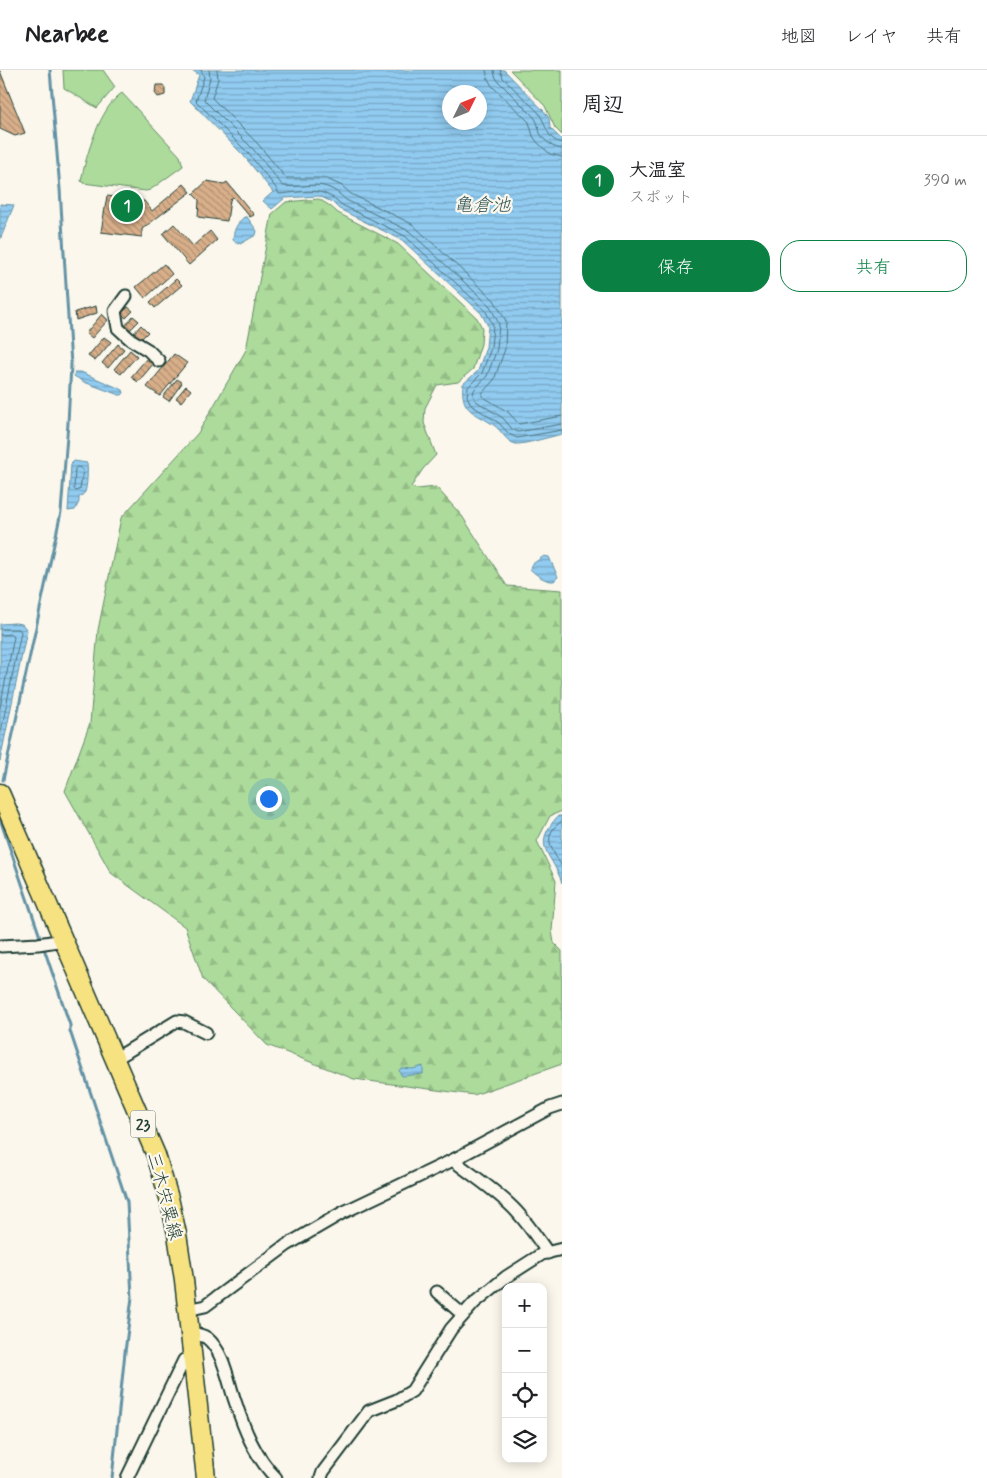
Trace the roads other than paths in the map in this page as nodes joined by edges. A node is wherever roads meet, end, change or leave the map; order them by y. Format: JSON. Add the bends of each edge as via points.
{"nodes":[{"id":1,"x":126,"y":296,"type":"dead end"},
{"id":2,"x":159,"y":361,"type":"dead end"},
{"id":3,"x":0,"y":793,"type":"edge"},
{"id":4,"x":64,"y":940,"type":"junction"},
{"id":5,"x":1,"y":946,"type":"edge"},
{"id":6,"x":206,"y":1033,"type":"dead end"},
{"id":7,"x":115,"y":1059,"type":"junction"},
{"id":8,"x":559,"y":1109,"type":"edge"},
{"id":9,"x":453,"y":1160,"type":"junction"},
{"id":10,"x":562,"y":1249,"type":"edge"},
{"id":11,"x":548,"y":1253,"type":"junction"},
{"id":12,"x":437,"y":1292,"type":"dead end"},
{"id":13,"x":187,"y":1310,"type":"junction"},
{"id":14,"x":463,"y":1315,"type":"junction"},
{"id":15,"x":189,"y":1334,"type":"junction"},
{"id":16,"x":192,"y":1358,"type":"junction"},
{"id":17,"x":127,"y":1478,"type":"edge"},
{"id":18,"x":206,"y":1478,"type":"edge"},
{"id":19,"x":276,"y":1478,"type":"edge"},
{"id":20,"x":321,"y":1478,"type":"edge"}],
"edges":[{"from":1,"to":2,"type":"street","via":[[115,310],[118,328]]},
{"from":3,"to":4,"type":"main road","name":"三木宍粟線","number":"23"},
{"from":4,"to":5,"type":"street"},
{"from":4,"to":7,"type":"main road","name":"三木宍粟線","number":"23"},
{"from":6,"to":7,"type":"street","via":[[177,1021]]},
{"from":7,"to":13,"type":"main road","name":"三木宍粟線","number":"23","via":[[156,1155],[169,1198]]},
{"from":8,"to":9,"type":"street"},
{"from":9,"to":11,"type":"street","via":[[505,1200]]},
{"from":9,"to":13,"type":"street","via":[[342,1213],[288,1245],[204,1306]]},
{"from":10,"to":11,"type":"street"},
{"from":11,"to":14,"type":"street","via":[[506,1277]]},
{"from":12,"to":14,"type":"street"},
{"from":13,"to":15,"type":"main road","name":"三木宍粟線","number":"23"},
{"from":14,"to":20,"type":"street","via":[[412,1391],[369,1411]]},
{"from":15,"to":16,"type":"main road","name":"三木宍粟線","number":"23"},
{"from":15,"to":19,"type":"street","via":[[201,1335],[215,1348],[256,1454]]},
{"from":16,"to":17,"type":"street","via":[[184,1360]]},
{"from":16,"to":18,"type":"main road","name":"三木宍粟線","number":"23"}]}
